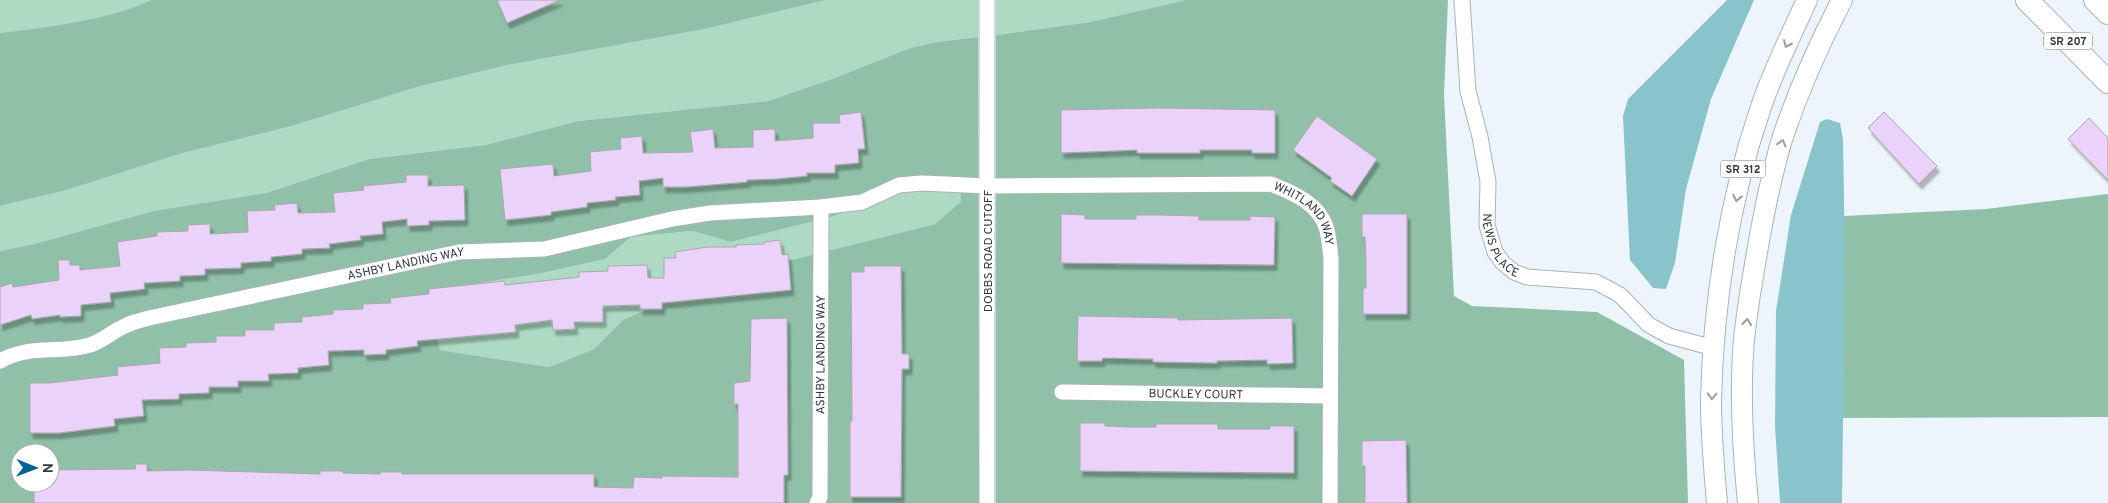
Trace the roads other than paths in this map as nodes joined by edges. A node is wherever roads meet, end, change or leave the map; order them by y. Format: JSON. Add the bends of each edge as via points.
{"nodes":[{"id":1,"x":987,"y":0,"type":"edge"},
{"id":2,"x":1462,"y":0,"type":"edge"},
{"id":3,"x":1807,"y":0,"type":"edge"},
{"id":4,"x":1842,"y":0,"type":"edge"},
{"id":5,"x":2027,"y":0,"type":"edge"},
{"id":6,"x":2095,"y":0,"type":"edge"},
{"id":7,"x":2108,"y":13,"type":"edge"},
{"id":8,"x":2108,"y":82,"type":"edge"},
{"id":9,"x":988,"y":186,"type":"junction"},
{"id":10,"x":821,"y":207,"type":"junction"},
{"id":11,"x":1714,"y":348,"type":"junction"},
{"id":12,"x":0,"y":361,"type":"edge"},
{"id":13,"x":1062,"y":392,"type":"dead end"},
{"id":14,"x":1330,"y":396,"type":"junction"},
{"id":15,"x":1746,"y":480,"type":"junction"},
{"id":16,"x":817,"y":503,"type":"edge"},
{"id":17,"x":987,"y":503,"type":"edge"},
{"id":18,"x":1330,"y":503,"type":"edge"},
{"id":19,"x":1716,"y":503,"type":"edge"},
{"id":20,"x":1748,"y":503,"type":"edge"}],
"edges":[{"from":1,"to":9,"type":"street","name":"DOBBS ROAD CUTOFF"},
{"from":2,"to":11,"type":"street","name":"NEWS PLACE","via":[[1468,91],[1488,182],[1487,225],[1495,252],[1514,272],[1527,277],[1596,282],[1620,295],[1649,325],[1669,336]]},
{"from":3,"to":11,"type":"main road","number":"SR 312","one_way":true,"via":[[1761,107],[1743,168],[1720,285]]},
{"from":15,"to":4,"type":"main road","number":"SR 312","one_way":true,"via":[[1743,351],[1759,243],[1783,137],[1802,84]]},
{"from":5,"to":8,"type":"highway","number":"SR 207"},
{"from":6,"to":7,"type":"highway"},
{"from":9,"to":10,"type":"street","name":"ASHBY LANDING WAY","via":[[899,185],[862,202]]},
{"from":9,"to":14,"type":"street","name":"WHITLAND WAY","via":[[1271,184],[1298,194],[1316,210],[1326,228],[1331,258]]},
{"from":9,"to":17,"type":"street","name":"DOBBS ROAD CUTOFF"},
{"from":10,"to":12,"type":"street","name":"ASHBY LANDING WAY","via":[[672,219],[544,249],[459,252],[149,318],[127,325],[90,345],[34,349],[15,353]]},
{"from":10,"to":16,"type":"street","name":"ASHBY LANDING WAY","via":[[820,497]]},
{"from":11,"to":15,"type":"main road","via":[[1729,359],[1732,368],[1733,469]]},
{"from":11,"to":19,"type":"main road","number":"SR 312","one_way":true,"via":[[1712,402]]},
{"from":13,"to":14,"type":"street","name":"BUCKLEY COURT"},
{"from":14,"to":18,"type":"street","name":"WHITLAND WAY"},
{"from":15,"to":20,"type":"main road","number":"SR 312"}]}
